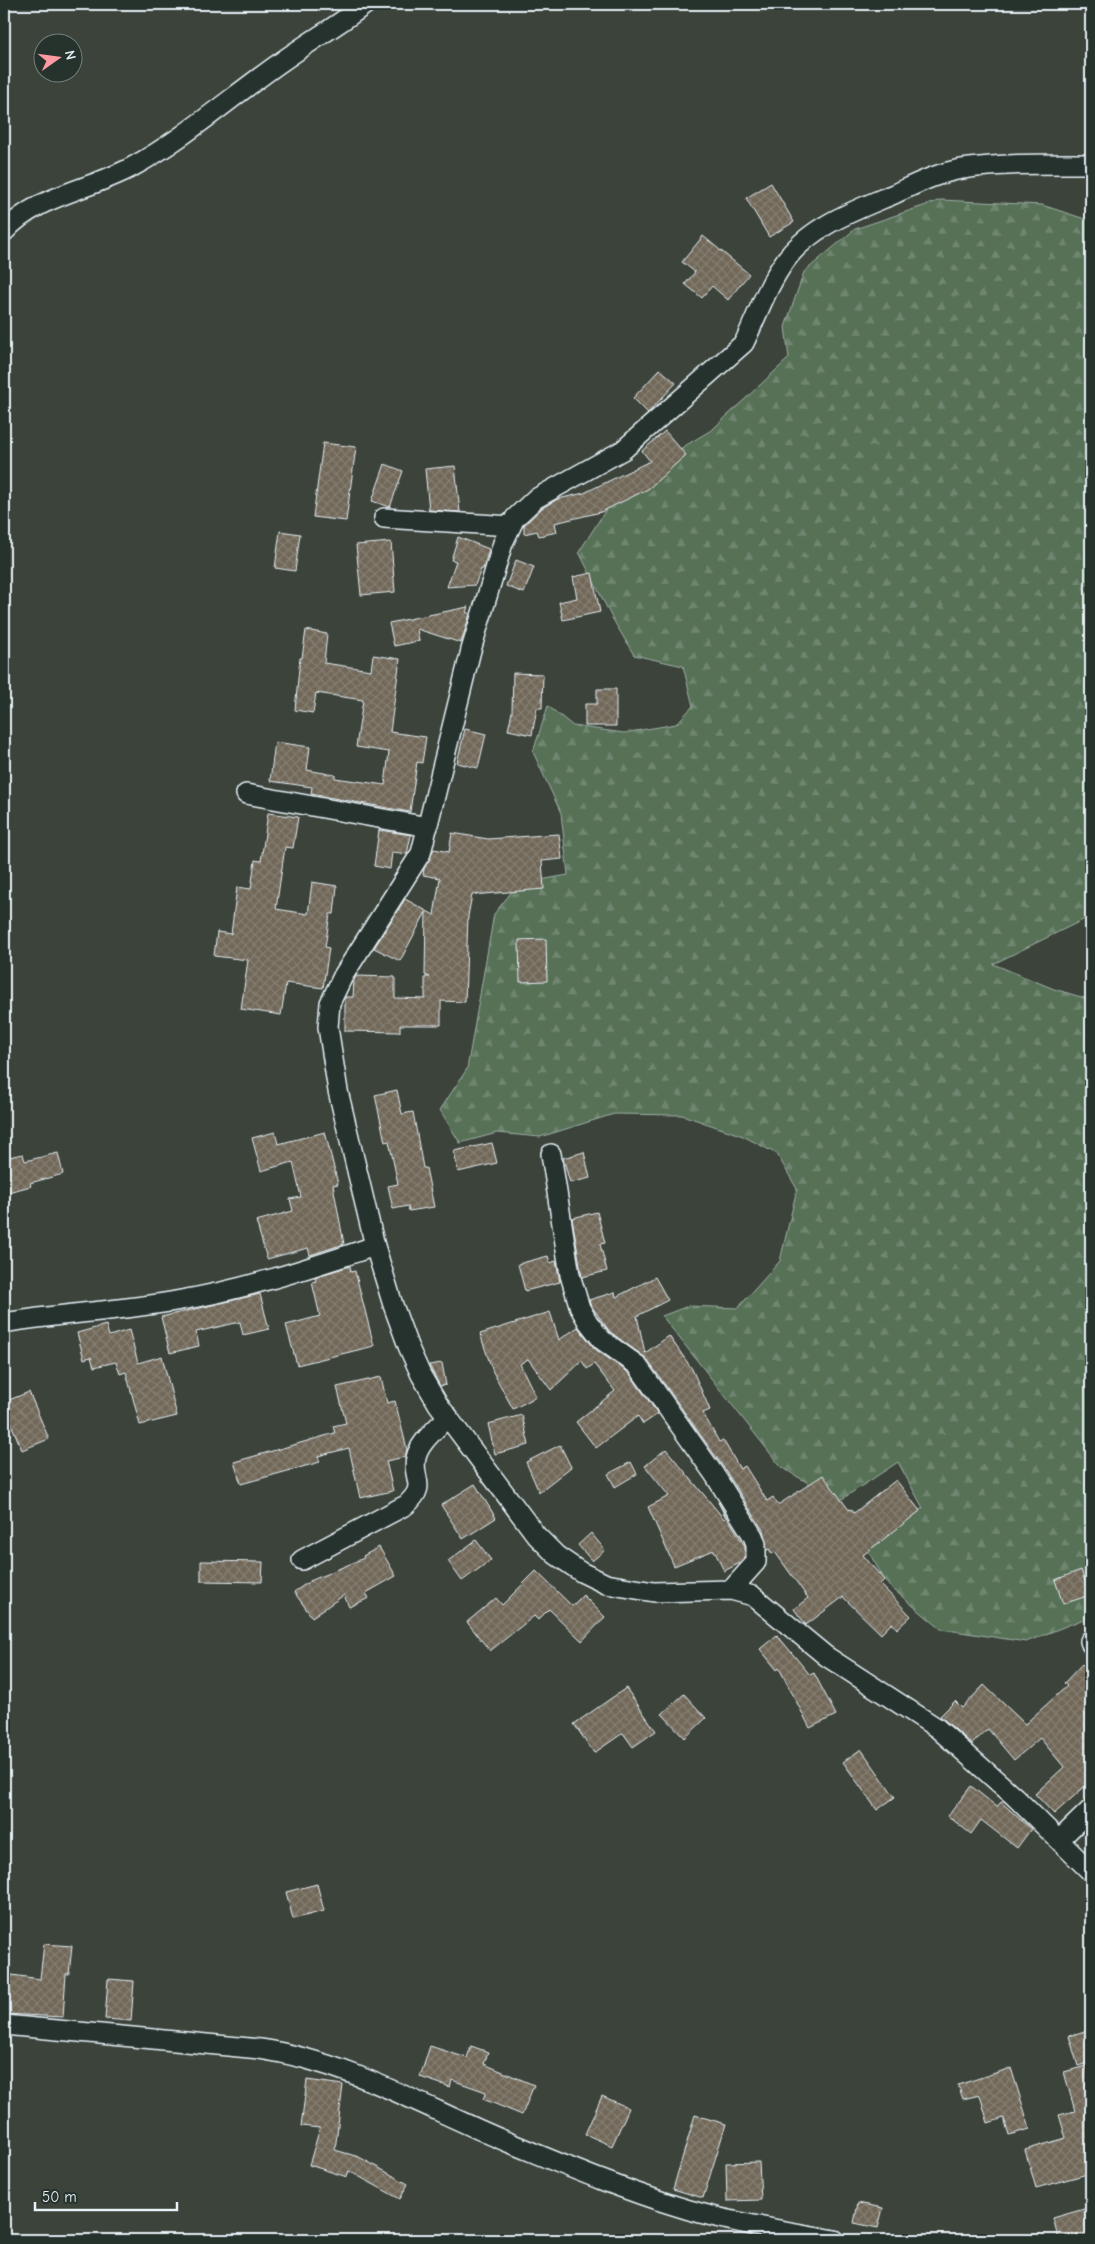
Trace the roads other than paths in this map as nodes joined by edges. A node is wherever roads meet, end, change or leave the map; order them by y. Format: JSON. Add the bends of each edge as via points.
{"nodes":[{"id":1,"x":366,"y":4,"type":"edge"},
{"id":2,"x":1091,"y":164,"type":"edge"},
{"id":3,"x":4,"y":232,"type":"edge"},
{"id":4,"x":384,"y":518,"type":"dead end"},
{"id":5,"x":511,"y":526,"type":"junction"},
{"id":6,"x":246,"y":794,"type":"dead end"},
{"id":7,"x":428,"y":827,"type":"junction"},
{"id":8,"x":551,"y":1154,"type":"dead end"},
{"id":9,"x":375,"y":1246,"type":"junction"},
{"id":10,"x":4,"y":1323,"type":"edge"},
{"id":11,"x":448,"y":1416,"type":"junction"},
{"id":12,"x":302,"y":1560,"type":"dead end"},
{"id":13,"x":731,"y":1590,"type":"junction"},
{"id":14,"x":1091,"y":1809,"type":"edge"},
{"id":15,"x":1059,"y":1840,"type":"junction"},
{"id":16,"x":1091,"y":1872,"type":"edge"},
{"id":17,"x":4,"y":2025,"type":"edge"},
{"id":18,"x":835,"y":2240,"type":"edge"}],
"edges":[{"from":1,"to":3,"type":"street","via":[[165,147],[130,168],[38,206]]},
{"from":2,"to":5,"type":"street","via":[[995,166],[948,172],[855,211],[811,235],[778,272],[739,349],[623,450],[531,502],[519,512]]},
{"from":4,"to":5,"type":"street"},
{"from":5,"to":7,"type":"street","via":[[470,650]]},
{"from":6,"to":7,"type":"street"},
{"from":7,"to":9,"type":"street","via":[[416,862],[343,976],[328,1016],[338,1091]]},
{"from":8,"to":13,"type":"street","via":[[567,1258],[580,1308],[602,1340],[628,1357],[640,1370],[714,1474],[753,1536],[756,1562]]},
{"from":9,"to":10,"type":"street","via":[[250,1286],[112,1311]]},
{"from":9,"to":11,"type":"street","via":[[408,1346],[421,1375]]},
{"from":11,"to":12,"type":"street","via":[[416,1456],[419,1484],[416,1496],[406,1505]]},
{"from":11,"to":13,"type":"street","via":[[536,1535],[556,1556],[581,1572],[606,1584],[628,1589],[654,1592]]},
{"from":13,"to":15,"type":"street","via":[[753,1596],[826,1656],[937,1728],[1015,1796]]},
{"from":14,"to":15,"type":"street"},
{"from":15,"to":16,"type":"street"},
{"from":17,"to":18,"type":"street","via":[[260,2049],[302,2056],[365,2078],[508,2142],[655,2199],[703,2214]]}]}
